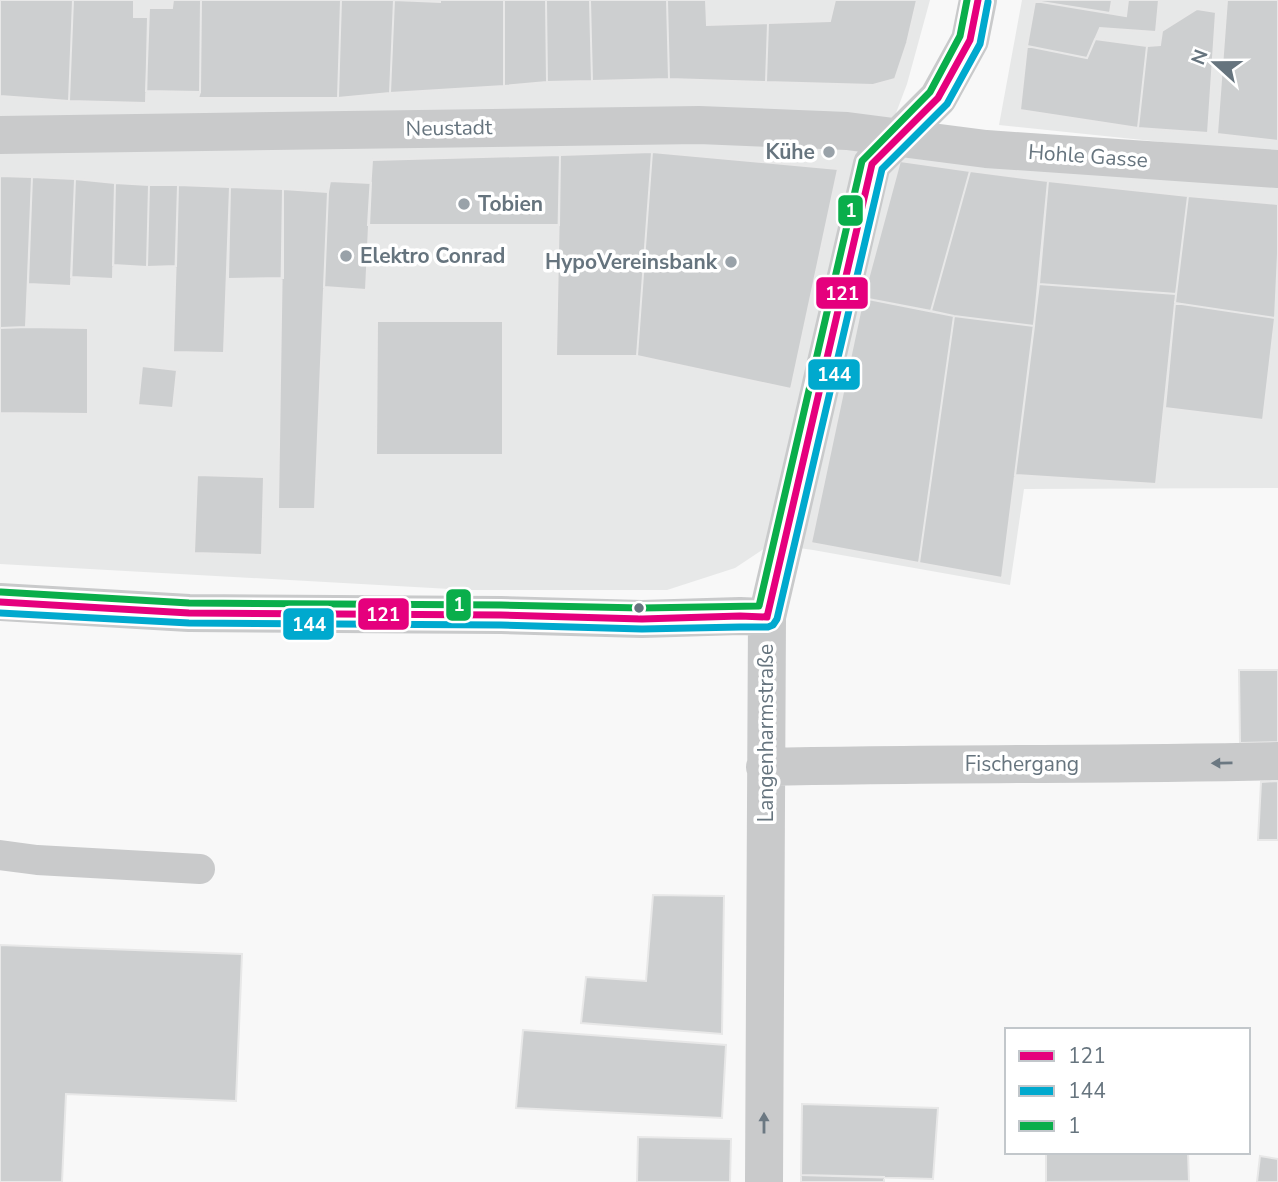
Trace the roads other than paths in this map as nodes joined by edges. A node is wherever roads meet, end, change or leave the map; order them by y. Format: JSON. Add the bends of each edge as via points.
{"nodes":[{"id":1,"x":978,"y":0,"type":"edge"},
{"id":2,"x":0,"y":135,"type":"edge"},
{"id":3,"x":898,"y":138,"type":"junction"},
{"id":4,"x":1278,"y":169,"type":"edge"},
{"id":5,"x":0,"y":602,"type":"edge"},
{"id":6,"x":767,"y":617,"type":"junction"},
{"id":7,"x":1278,"y":761,"type":"edge"},
{"id":8,"x":765,"y":767,"type":"junction"},
{"id":9,"x":0,"y":855,"type":"edge"},
{"id":10,"x":200,"y":869,"type":"dead end"},
{"id":11,"x":764,"y":1182,"type":"edge"}],
"edges":[{"from":1,"to":3,"type":"street","name":"Langenharmstraße","via":[[970,40],[938,98]]},
{"from":2,"to":3,"type":"street","name":"Neustadt","via":[[699,125],[847,131]]},
{"from":3,"to":4,"type":"street","name":"Hohle Gasse","via":[[986,149]]},
{"from":3,"to":6,"type":"street","name":"Langenharmstraße","via":[[872,164]]},
{"from":5,"to":6,"type":"street","via":[[189,613]]},
{"from":6,"to":8,"type":"street","name":"Langenharmstraße"},
{"from":7,"to":8,"type":"street","name":"Fischergang","one_way":true},
{"from":11,"to":8,"type":"street","name":"Langenharmstraße","one_way":true},
{"from":9,"to":10,"type":"lane"}]}
